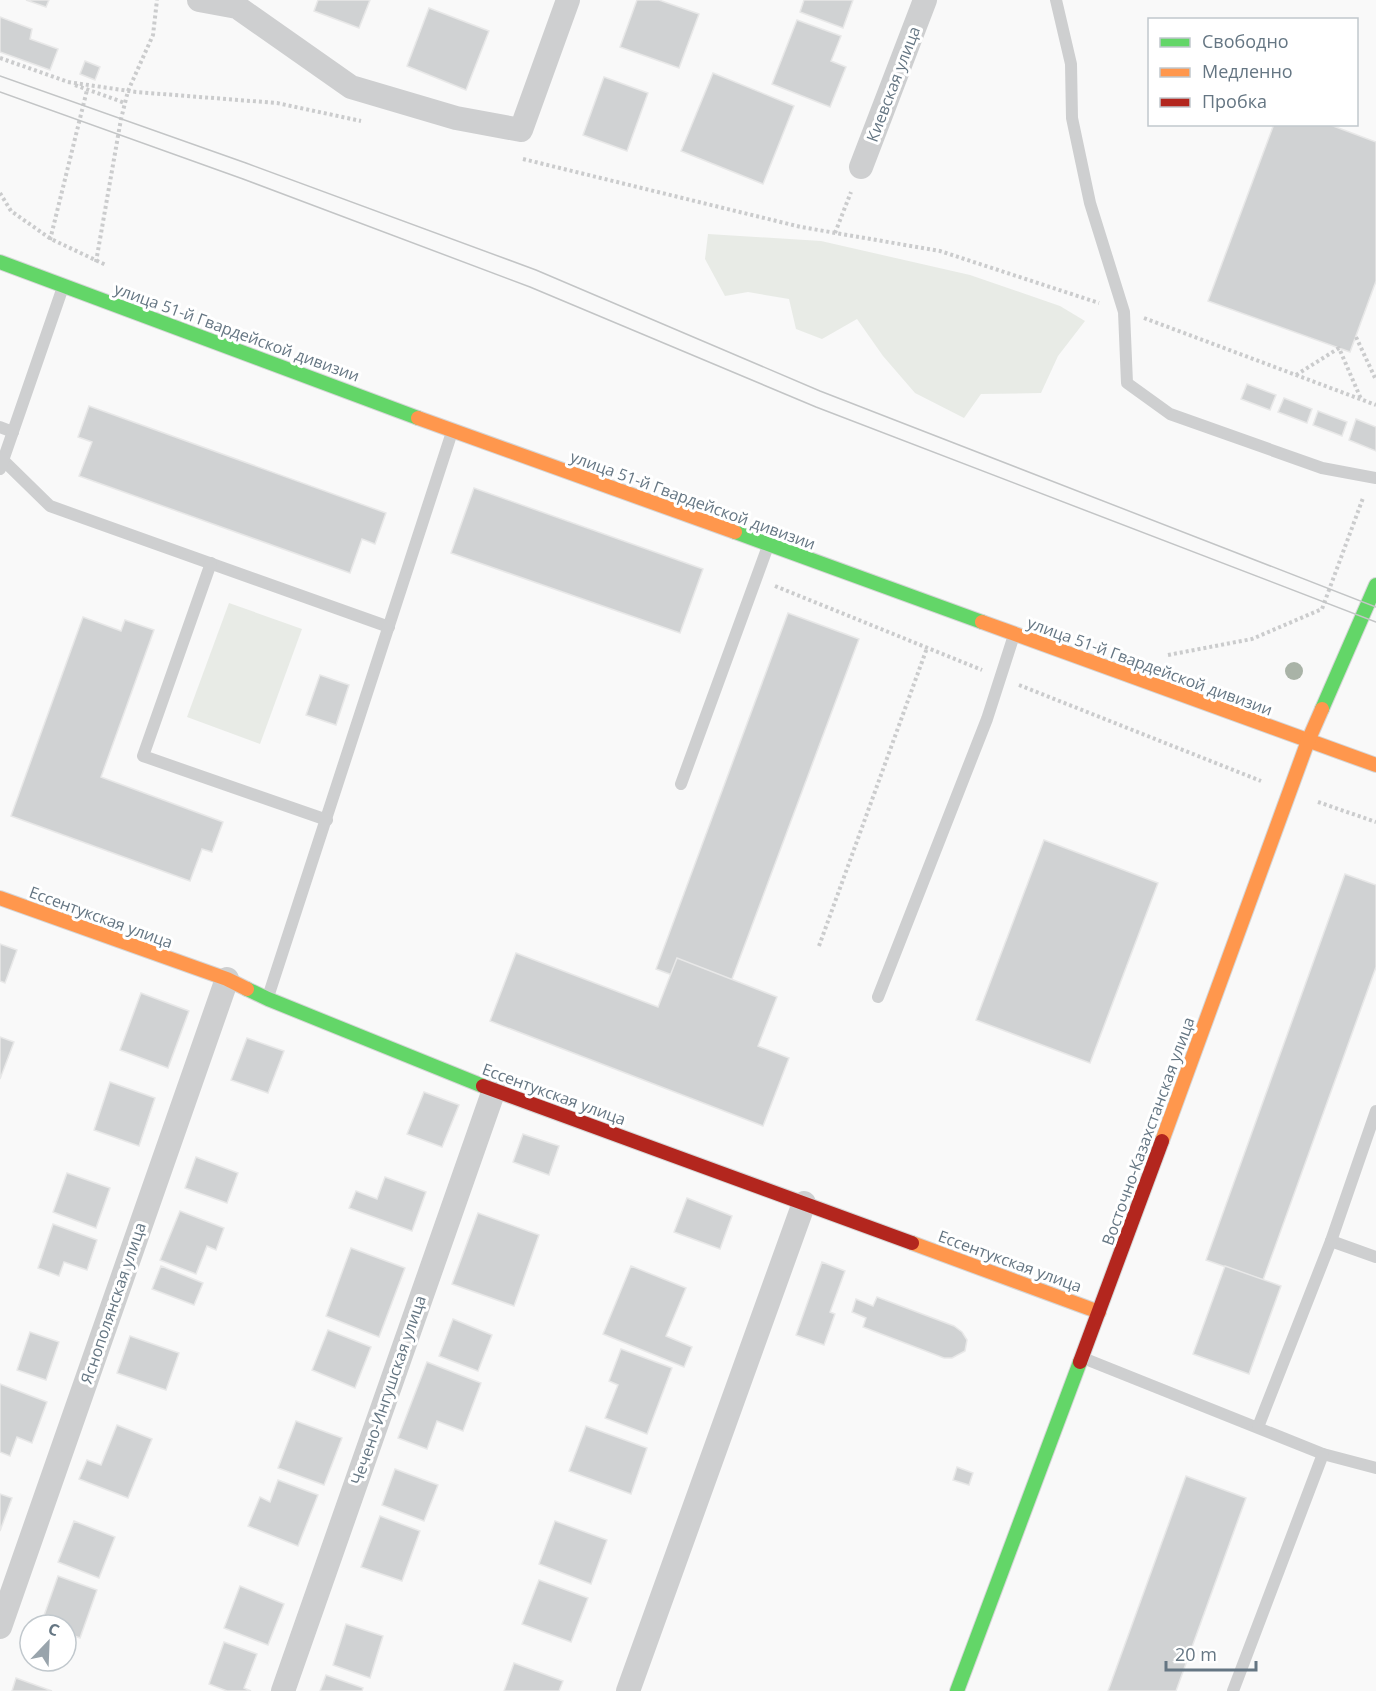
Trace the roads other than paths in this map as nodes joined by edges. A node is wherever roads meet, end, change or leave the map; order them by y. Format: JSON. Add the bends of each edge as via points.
{"nodes":[{"id":1,"x":199,"y":0,"type":"edge"},
{"id":2,"x":568,"y":0,"type":"edge"},
{"id":3,"x":925,"y":0,"type":"edge"},
{"id":4,"x":1056,"y":0,"type":"edge"},
{"id":5,"x":238,"y":4,"type":"edge"},
{"id":6,"x":861,"y":168,"type":"road end"},
{"id":7,"x":0,"y":262,"type":"edge"},
{"id":8,"x":64,"y":286,"type":"junction"},
{"id":9,"x":0,"y":427,"type":"edge"},
{"id":10,"x":452,"y":430,"type":"junction"},
{"id":11,"x":13,"y":432,"type":"junction"},
{"id":12,"x":2,"y":465,"type":"edge"},
{"id":13,"x":1373,"y":477,"type":"edge"},
{"id":14,"x":768,"y":545,"type":"junction"},
{"id":15,"x":211,"y":563,"type":"junction"},
{"id":16,"x":1376,"y":585,"type":"edge"},
{"id":17,"x":389,"y":627,"type":"junction"},
{"id":18,"x":1014,"y":634,"type":"junction"},
{"id":19,"x":1308,"y":741,"type":"junction"},
{"id":20,"x":1376,"y":765,"type":"edge"},
{"id":21,"x":681,"y":784,"type":"dead end"},
{"id":22,"x":327,"y":820,"type":"junction"},
{"id":23,"x":0,"y":898,"type":"edge"},
{"id":24,"x":227,"y":979,"type":"junction"},
{"id":25,"x":878,"y":997,"type":"dead end"},
{"id":26,"x":268,"y":999,"type":"junction"},
{"id":27,"x":494,"y":1090,"type":"junction"},
{"id":28,"x":1376,"y":1111,"type":"edge"},
{"id":29,"x":804,"y":1203,"type":"junction"},
{"id":30,"x":1331,"y":1240,"type":"junction"},
{"id":31,"x":1376,"y":1257,"type":"edge"},
{"id":32,"x":1099,"y":1312,"type":"junction"},
{"id":33,"x":1082,"y":1358,"type":"junction"},
{"id":34,"x":1258,"y":1427,"type":"junction"},
{"id":35,"x":1323,"y":1454,"type":"junction"},
{"id":36,"x":1376,"y":1468,"type":"edge"},
{"id":37,"x":0,"y":1627,"type":"edge"},
{"id":38,"x":283,"y":1691,"type":"edge"},
{"id":39,"x":628,"y":1691,"type":"edge"},
{"id":40,"x":957,"y":1691,"type":"edge"},
{"id":41,"x":1233,"y":1691,"type":"edge"}],
"edges":[{"from":1,"to":5,"type":"street"},
{"from":2,"to":5,"type":"street","via":[[521,130],[456,118],[351,87]]},
{"from":3,"to":6,"type":"street","name":"Киевская улица"},
{"from":4,"to":13,"type":"lane","via":[[1071,64],[1072,118],[1090,203],[1124,312],[1127,383],[1170,414],[1322,468]]},
{"from":7,"to":8,"type":"street","name":"улица 51-й Гвардейской дивизии"},
{"from":8,"to":10,"type":"street","name":"улица 51-й Гвардейской дивизии"},
{"from":8,"to":11,"type":"lane"},
{"from":9,"to":11,"type":"lane"},
{"from":10,"to":14,"type":"street","name":"улица 51-й Гвардейской дивизии"},
{"from":10,"to":17,"type":"lane"},
{"from":11,"to":12,"type":"lane"},
{"from":12,"to":15,"type":"lane","via":[[50,506]]},
{"from":14,"to":18,"type":"street","name":"улица 51-й Гвардейской дивизии"},
{"from":14,"to":21,"type":"lane"},
{"from":15,"to":17,"type":"lane"},
{"from":15,"to":22,"type":"lane","via":[[142,756]]},
{"from":16,"to":19,"type":"street","name":"Восточно-Казахстанская улица"},
{"from":17,"to":22,"type":"lane"},
{"from":18,"to":19,"type":"street","name":"улица 51-й Гвардейской дивизии"},
{"from":18,"to":25,"type":"lane","via":[[1001,678]]},
{"from":19,"to":20,"type":"street","name":"улица 51-й Гвардейской дивизии"},
{"from":19,"to":32,"type":"street","name":"Восточно-Казахстанская улица"},
{"from":22,"to":26,"type":"lane"},
{"from":23,"to":24,"type":"street","name":"Ессентукская улица"},
{"from":24,"to":26,"type":"street","name":"Ессентукская улица"},
{"from":24,"to":37,"type":"street","name":"Яснополянская улица"},
{"from":26,"to":27,"type":"street","name":"Ессентукская улица"},
{"from":27,"to":29,"type":"street","name":"Ессентукская улица"},
{"from":27,"to":38,"type":"street","name":"Чечено-Ингушская улица"},
{"from":28,"to":30,"type":"lane"},
{"from":29,"to":32,"type":"street","name":"Ессентукская улица"},
{"from":29,"to":39,"type":"street"},
{"from":30,"to":31,"type":"lane"},
{"from":30,"to":34,"type":"lane"},
{"from":32,"to":33,"type":"street","name":"Восточно-Казахстанская улица"},
{"from":33,"to":34,"type":"lane"},
{"from":33,"to":40,"type":"street","name":"Восточно-Казахстанская улица"},
{"from":34,"to":35,"type":"lane"},
{"from":35,"to":36,"type":"lane"},
{"from":35,"to":41,"type":"lane"}]}
